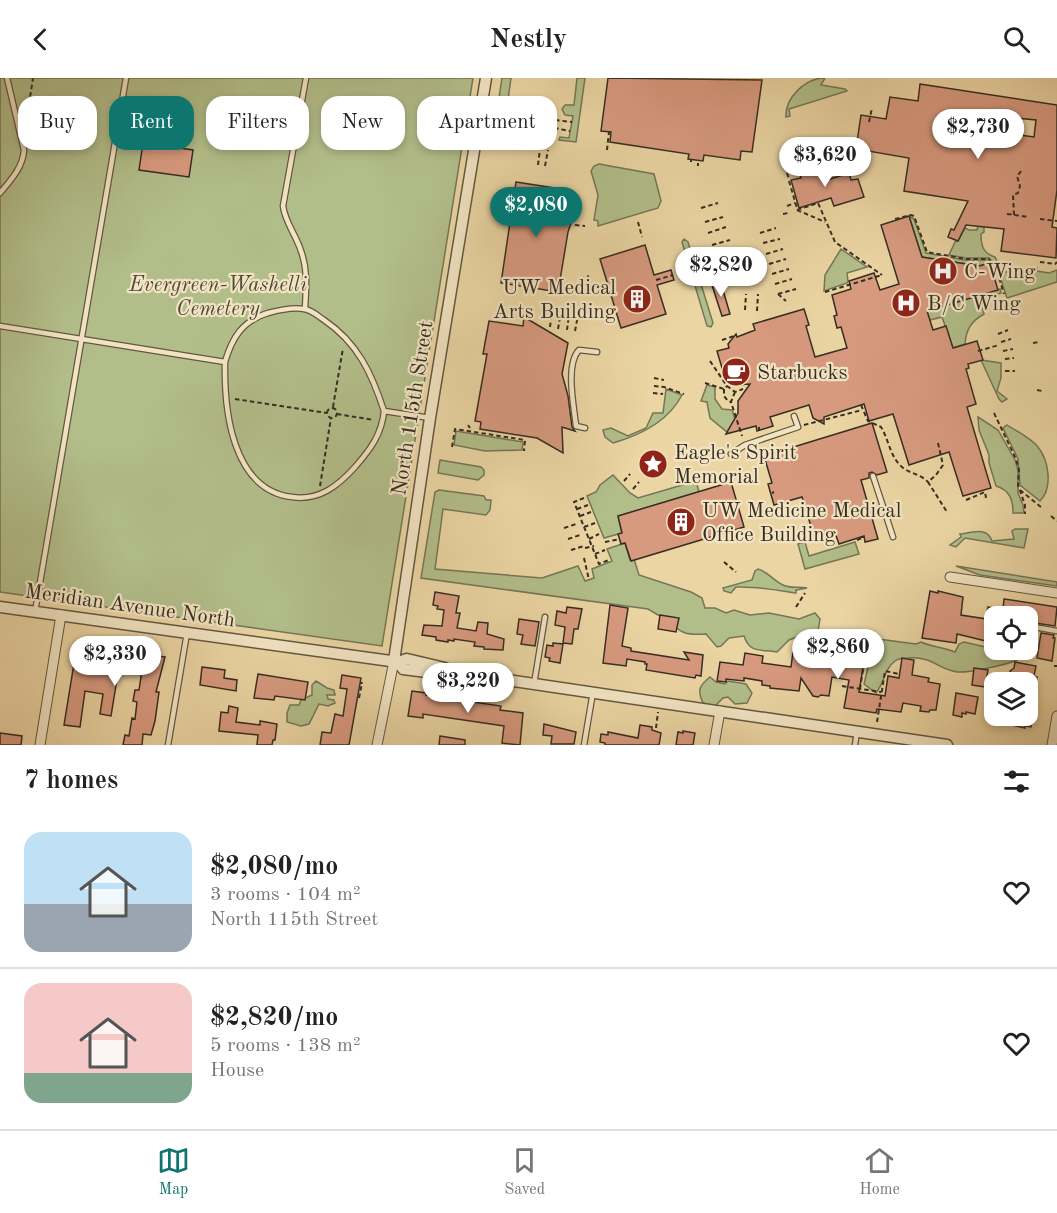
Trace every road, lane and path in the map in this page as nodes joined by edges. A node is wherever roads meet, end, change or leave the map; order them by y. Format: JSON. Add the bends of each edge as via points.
{"nodes":[{"id":1,"x":7,"y":78,"type":"edge"},
{"id":2,"x":33,"y":78,"type":"edge"},
{"id":3,"x":126,"y":78,"type":"edge"},
{"id":4,"x":306,"y":78,"type":"edge"},
{"id":5,"x":486,"y":78,"type":"edge"},
{"id":6,"x":30,"y":96,"type":"edge"},
{"id":7,"x":872,"y":108,"type":"dead end"},
{"id":8,"x":557,"y":120,"type":"edge"},
{"id":9,"x":572,"y":122,"type":"dead end"},
{"id":10,"x":869,"y":122,"type":"dead end"},
{"id":11,"x":557,"y":129,"type":"edge"},
{"id":12,"x":570,"y":131,"type":"dead end"},
{"id":13,"x":609,"y":132,"type":"dead end"},
{"id":14,"x":814,"y":148,"type":"dead end"},
{"id":15,"x":540,"y":150,"type":"dead end"},
{"id":16,"x":548,"y":150,"type":"dead end"},
{"id":17,"x":607,"y":150,"type":"dead end"},
{"id":18,"x":807,"y":150,"type":"dead end"},
{"id":19,"x":801,"y":151,"type":"dead end"},
{"id":20,"x":795,"y":153,"type":"dead end"},
{"id":21,"x":788,"y":155,"type":"dead end"},
{"id":22,"x":783,"y":156,"type":"dead end"},
{"id":23,"x":817,"y":161,"type":"dead end"},
{"id":24,"x":811,"y":163,"type":"dead end"},
{"id":25,"x":805,"y":164,"type":"dead end"},
{"id":26,"x":538,"y":165,"type":"dead end"},
{"id":27,"x":545,"y":166,"type":"dead end"},
{"id":28,"x":799,"y":166,"type":"dead end"},
{"id":29,"x":793,"y":168,"type":"dead end"},
{"id":30,"x":1023,"y":169,"type":"dead end"},
{"id":31,"x":0,"y":193,"type":"edge"},
{"id":32,"x":718,"y":203,"type":"dead end"},
{"id":33,"x":795,"y":203,"type":"junction"},
{"id":34,"x":787,"y":206,"type":"dead end"},
{"id":35,"x":701,"y":208,"type":"dead end"},
{"id":36,"x":797,"y":208,"type":"dead end"},
{"id":37,"x":788,"y":213,"type":"dead end"},
{"id":38,"x":783,"y":214,"type":"dead end"},
{"id":39,"x":1007,"y":214,"type":"dead end"},
{"id":40,"x":1014,"y":215,"type":"junction"},
{"id":41,"x":723,"y":217,"type":"dead end"},
{"id":42,"x":1029,"y":217,"type":"dead end"},
{"id":43,"x":895,"y":219,"type":"dead end"},
{"id":44,"x":1040,"y":219,"type":"dead end"},
{"id":45,"x":1057,"y":221,"type":"edge"},
{"id":46,"x":638,"y":222,"type":"dead end"},
{"id":47,"x":705,"y":222,"type":"dead end"},
{"id":48,"x":826,"y":224,"type":"junction"},
{"id":49,"x":575,"y":225,"type":"dead end"},
{"id":50,"x":585,"y":226,"type":"dead end"},
{"id":51,"x":726,"y":227,"type":"dead end"},
{"id":52,"x":777,"y":228,"type":"dead end"},
{"id":53,"x":708,"y":233,"type":"dead end"},
{"id":54,"x":760,"y":234,"type":"dead end"},
{"id":55,"x":642,"y":237,"type":"dead end"},
{"id":56,"x":780,"y":238,"type":"dead end"},
{"id":57,"x":730,"y":240,"type":"dead end"},
{"id":58,"x":763,"y":243,"type":"dead end"},
{"id":59,"x":712,"y":245,"type":"dead end"},
{"id":60,"x":783,"y":249,"type":"dead end"},
{"id":61,"x":733,"y":251,"type":"dead end"},
{"id":62,"x":766,"y":254,"type":"dead end"},
{"id":63,"x":716,"y":257,"type":"dead end"},
{"id":64,"x":786,"y":259,"type":"dead end"},
{"id":65,"x":1040,"y":262,"type":"dead end"},
{"id":66,"x":1057,"y":262,"type":"edge"},
{"id":67,"x":769,"y":264,"type":"dead end"},
{"id":68,"x":789,"y":269,"type":"dead end"},
{"id":69,"x":673,"y":274,"type":"dead end"},
{"id":70,"x":772,"y":274,"type":"dead end"},
{"id":71,"x":589,"y":276,"type":"dead end"},
{"id":72,"x":580,"y":279,"type":"dead end"},
{"id":73,"x":792,"y":279,"type":"dead end"},
{"id":74,"x":656,"y":280,"type":"dead end"},
{"id":75,"x":775,"y":284,"type":"dead end"},
{"id":76,"x":592,"y":287,"type":"dead end"},
{"id":77,"x":796,"y":289,"type":"dead end"},
{"id":78,"x":583,"y":290,"type":"dead end"},
{"id":79,"x":825,"y":292,"type":"dead end"},
{"id":80,"x":746,"y":294,"type":"dead end"},
{"id":81,"x":758,"y":294,"type":"dead end"},
{"id":82,"x":1004,"y":294,"type":"dead end"},
{"id":83,"x":786,"y":301,"type":"dead end"},
{"id":84,"x":305,"y":309,"type":"junction"},
{"id":85,"x":745,"y":310,"type":"dead end"},
{"id":86,"x":552,"y":311,"type":"dead end"},
{"id":87,"x":757,"y":311,"type":"dead end"},
{"id":88,"x":561,"y":312,"type":"dead end"},
{"id":89,"x":569,"y":314,"type":"dead end"},
{"id":90,"x":578,"y":315,"type":"dead end"},
{"id":91,"x":0,"y":326,"type":"edge"},
{"id":92,"x":549,"y":327,"type":"dead end"},
{"id":93,"x":558,"y":329,"type":"dead end"},
{"id":94,"x":567,"y":330,"type":"dead end"},
{"id":95,"x":1008,"y":330,"type":"dead end"},
{"id":96,"x":575,"y":331,"type":"dead end"},
{"id":97,"x":998,"y":334,"type":"dead end"},
{"id":98,"x":734,"y":336,"type":"dead end"},
{"id":99,"x":345,"y":337,"type":"junction"},
{"id":100,"x":1011,"y":339,"type":"dead end"},
{"id":101,"x":80,"y":340,"type":"junction"},
{"id":102,"x":722,"y":340,"type":"dead end"},
{"id":103,"x":1039,"y":342,"type":"dead end"},
{"id":104,"x":1033,"y":343,"type":"dead end"},
{"id":105,"x":1013,"y":349,"type":"dead end"},
{"id":106,"x":978,"y":351,"type":"dead end"},
{"id":107,"x":1003,"y":351,"type":"dead end"},
{"id":108,"x":597,"y":352,"type":"dead end"},
{"id":109,"x":1014,"y":358,"type":"dead end"},
{"id":110,"x":1005,"y":359,"type":"dead end"},
{"id":111,"x":711,"y":361,"type":"dead end"},
{"id":112,"x":225,"y":362,"type":"junction"},
{"id":113,"x":1005,"y":371,"type":"dead end"},
{"id":114,"x":1015,"y":371,"type":"dead end"},
{"id":115,"x":654,"y":378,"type":"dead end"},
{"id":116,"x":664,"y":380,"type":"dead end"},
{"id":117,"x":705,"y":383,"type":"dead end"},
{"id":118,"x":654,"y":386,"type":"dead end"},
{"id":119,"x":726,"y":387,"type":"junction"},
{"id":120,"x":743,"y":389,"type":"dead end"},
{"id":121,"x":1037,"y":390,"type":"dead end"},
{"id":122,"x":1042,"y":391,"type":"dead end"},
{"id":123,"x":735,"y":392,"type":"junction"},
{"id":124,"x":653,"y":393,"type":"dead end"},
{"id":125,"x":663,"y":394,"type":"dead end"},
{"id":126,"x":684,"y":394,"type":"dead end"},
{"id":127,"x":226,"y":398,"type":"junction"},
{"id":128,"x":731,"y":402,"type":"junction"},
{"id":129,"x":861,"y":405,"type":"dead end"},
{"id":130,"x":333,"y":408,"type":"junction"},
{"id":131,"x":862,"y":410,"type":"junction"},
{"id":132,"x":384,"y":411,"type":"junction"},
{"id":133,"x":327,"y":412,"type":"junction"},
{"id":134,"x":994,"y":413,"type":"dead end"},
{"id":135,"x":337,"y":414,"type":"junction"},
{"id":136,"x":794,"y":416,"type":"dead end"},
{"id":137,"x":331,"y":418,"type":"junction"},
{"id":138,"x":430,"y":418,"type":"junction"},
{"id":139,"x":383,"y":421,"type":"junction"},
{"id":140,"x":812,"y":422,"type":"dead end"},
{"id":141,"x":585,"y":428,"type":"dead end"},
{"id":142,"x":742,"y":436,"type":"dead end"},
{"id":143,"x":938,"y":443,"type":"dead end"},
{"id":144,"x":452,"y":447,"type":"dead end"},
{"id":145,"x":524,"y":451,"type":"dead end"},
{"id":146,"x":730,"y":454,"type":"dead end"},
{"id":147,"x":630,"y":474,"type":"dead end"},
{"id":148,"x":873,"y":476,"type":"dead end"},
{"id":149,"x":624,"y":481,"type":"dead end"},
{"id":150,"x":639,"y":482,"type":"dead end"},
{"id":151,"x":928,"y":482,"type":"junction"},
{"id":152,"x":633,"y":489,"type":"dead end"},
{"id":153,"x":1020,"y":490,"type":"junction"},
{"id":154,"x":319,"y":496,"type":"junction"},
{"id":155,"x":584,"y":498,"type":"dead end"},
{"id":156,"x":986,"y":498,"type":"dead end"},
{"id":157,"x":966,"y":500,"type":"dead end"},
{"id":158,"x":588,"y":505,"type":"dead end"},
{"id":159,"x":1041,"y":507,"type":"dead end"},
{"id":160,"x":577,"y":509,"type":"junction"},
{"id":161,"x":591,"y":512,"type":"dead end"},
{"id":162,"x":947,"y":512,"type":"dead end"},
{"id":163,"x":1025,"y":514,"type":"dead end"},
{"id":164,"x":580,"y":516,"type":"junction"},
{"id":165,"x":1051,"y":516,"type":"dead end"},
{"id":166,"x":1057,"y":521,"type":"edge"},
{"id":167,"x":595,"y":523,"type":"dead end"},
{"id":168,"x":576,"y":524,"type":"dead end"},
{"id":169,"x":584,"y":527,"type":"junction"},
{"id":170,"x":564,"y":528,"type":"dead end"},
{"id":171,"x":599,"y":534,"type":"dead end"},
{"id":172,"x":580,"y":535,"type":"dead end"},
{"id":173,"x":893,"y":537,"type":"dead end"},
{"id":174,"x":589,"y":538,"type":"junction"},
{"id":175,"x":862,"y":538,"type":"dead end"},
{"id":176,"x":568,"y":539,"type":"dead end"},
{"id":177,"x":620,"y":539,"type":"dead end"},
{"id":178,"x":857,"y":540,"type":"dead end"},
{"id":179,"x":605,"y":542,"type":"dead end"},
{"id":180,"x":593,"y":546,"type":"junction"},
{"id":181,"x":571,"y":550,"type":"dead end"},
{"id":182,"x":605,"y":550,"type":"dead end"},
{"id":183,"x":595,"y":554,"type":"junction"},
{"id":184,"x":584,"y":558,"type":"dead end"},
{"id":185,"x":609,"y":561,"type":"dead end"},
{"id":186,"x":724,"y":562,"type":"dead end"},
{"id":187,"x":736,"y":572,"type":"dead end"},
{"id":188,"x":950,"y":577,"type":"dead end"},
{"id":189,"x":589,"y":580,"type":"dead end"},
{"id":190,"x":805,"y":593,"type":"dead end"},
{"id":191,"x":1057,"y":593,"type":"edge"},
{"id":192,"x":0,"y":607,"type":"edge"},
{"id":193,"x":796,"y":607,"type":"dead end"},
{"id":194,"x":35,"y":612,"type":"junction"},
{"id":195,"x":61,"y":615,"type":"junction"},
{"id":196,"x":545,"y":617,"type":"dead end"},
{"id":197,"x":1038,"y":628,"type":"edge"},
{"id":198,"x":1057,"y":631,"type":"edge"},
{"id":199,"x":187,"y":633,"type":"junction"},
{"id":200,"x":865,"y":657,"type":"dead end"},
{"id":201,"x":396,"y":661,"type":"junction"},
{"id":202,"x":899,"y":674,"type":"dead end"},
{"id":203,"x":360,"y":682,"type":"dead end"},
{"id":204,"x":534,"y":684,"type":"junction"},
{"id":205,"x":842,"y":686,"type":"dead end"},
{"id":206,"x":860,"y":689,"type":"junction"},
{"id":207,"x":881,"y":692,"type":"junction"},
{"id":208,"x":593,"y":693,"type":"junction"},
{"id":209,"x":359,"y":698,"type":"dead end"},
{"id":210,"x":720,"y":711,"type":"junction"},
{"id":211,"x":658,"y":712,"type":"dead end"},
{"id":212,"x":1057,"y":717,"type":"edge"},
{"id":213,"x":877,"y":722,"type":"dead end"},
{"id":214,"x":656,"y":728,"type":"dead end"},
{"id":215,"x":857,"y":732,"type":"junction"},
{"id":216,"x":926,"y":743,"type":"edge"},
{"id":217,"x":40,"y":745,"type":"edge"},
{"id":218,"x":168,"y":745,"type":"edge"},
{"id":219,"x":377,"y":745,"type":"edge"},
{"id":220,"x":584,"y":745,"type":"edge"},
{"id":221,"x":714,"y":745,"type":"edge"},
{"id":222,"x":855,"y":745,"type":"edge"},
{"id":223,"x":947,"y":745,"type":"edge"},
{"id":224,"x":1053,"y":745,"type":"edge"}],
"edges":[{"from":1,"to":31,"type":"lane","via":[[24,150],[22,162]]},
{"from":2,"to":6,"type":"path"},
{"from":3,"to":101,"type":"lane"},
{"from":4,"to":84,"type":"lane","via":[[283,206],[302,252]]},
{"from":5,"to":138,"type":"street","name":"North 115th Street"},
{"from":7,"to":10,"type":"path"},
{"from":8,"to":9,"type":"path"},
{"from":11,"to":12,"type":"path"},
{"from":13,"to":17,"type":"path"},
{"from":14,"to":23,"type":"path"},
{"from":15,"to":26,"type":"path"},
{"from":16,"to":27,"type":"path"},
{"from":18,"to":24,"type":"path"},
{"from":19,"to":25,"type":"path"},
{"from":20,"to":28,"type":"path"},
{"from":21,"to":29,"type":"path"},
{"from":22,"to":33,"type":"path"},
{"from":30,"to":40,"type":"path","via":[[1017,176],[1018,193],[1013,195]]},
{"from":32,"to":35,"type":"path"},
{"from":33,"to":34,"type":"path"},
{"from":33,"to":36,"type":"path"},
{"from":37,"to":38,"type":"path"},
{"from":39,"to":40,"type":"path"},
{"from":40,"to":42,"type":"path"},
{"from":41,"to":47,"type":"path"},
{"from":43,"to":82,"type":"path","via":[[914,216],[927,252],[966,260],[989,259]]},
{"from":44,"to":45,"type":"path"},
{"from":46,"to":55,"type":"path"},
{"from":48,"to":48,"type":"path","via":[[799,212],[797,210],[818,203]]},
{"from":48,"to":79,"type":"path","via":[[835,242],[882,275]]},
{"from":49,"to":50,"type":"path"},
{"from":51,"to":53,"type":"path"},
{"from":52,"to":54,"type":"path"},
{"from":56,"to":58,"type":"path"},
{"from":57,"to":59,"type":"path"},
{"from":60,"to":62,"type":"path"},
{"from":61,"to":63,"type":"path"},
{"from":64,"to":67,"type":"path"},
{"from":65,"to":66,"type":"path"},
{"from":68,"to":70,"type":"path"},
{"from":69,"to":74,"type":"path"},
{"from":71,"to":72,"type":"path"},
{"from":73,"to":75,"type":"path"},
{"from":76,"to":78,"type":"path"},
{"from":77,"to":83,"type":"path","via":[[778,294]]},
{"from":80,"to":85,"type":"path"},
{"from":81,"to":87,"type":"path"},
{"from":84,"to":99,"type":"lane"},
{"from":84,"to":112,"type":"lane","via":[[273,312],[248,321],[235,336]]},
{"from":86,"to":92,"type":"path"},
{"from":88,"to":93,"type":"path"},
{"from":89,"to":94,"type":"path"},
{"from":90,"to":96,"type":"path"},
{"from":91,"to":101,"type":"lane"},
{"from":95,"to":97,"type":"path"},
{"from":98,"to":102,"type":"path"},
{"from":99,"to":130,"type":"path"},
{"from":99,"to":132,"type":"lane","via":[[369,369]]},
{"from":100,"to":106,"type":"path"},
{"from":101,"to":112,"type":"lane"},
{"from":101,"to":194,"type":"lane"},
{"from":103,"to":104,"type":"path"},
{"from":105,"to":107,"type":"path"},
{"from":108,"to":141,"type":"lane","via":[[579,350],[574,356],[576,426]]},
{"from":109,"to":110,"type":"path"},
{"from":111,"to":119,"type":"path"},
{"from":112,"to":127,"type":"lane"},
{"from":113,"to":114,"type":"path"},
{"from":115,"to":116,"type":"path"},
{"from":117,"to":119,"type":"path"},
{"from":118,"to":126,"type":"path"},
{"from":119,"to":123,"type":"path"},
{"from":119,"to":128,"type":"path","via":[[724,396]]},
{"from":120,"to":123,"type":"path"},
{"from":121,"to":122,"type":"path"},
{"from":123,"to":128,"type":"path"},
{"from":124,"to":125,"type":"path"},
{"from":127,"to":133,"type":"path"},
{"from":127,"to":154,"type":"lane","via":[[236,444],[254,478],[270,491],[288,497]]},
{"from":128,"to":142,"type":"path"},
{"from":129,"to":131,"type":"path"},
{"from":130,"to":133,"type":"path"},
{"from":130,"to":135,"type":"path"},
{"from":131,"to":140,"type":"path"},
{"from":131,"to":151,"type":"path","via":[[868,421],[881,427],[896,461]]},
{"from":132,"to":138,"type":"lane"},
{"from":132,"to":139,"type":"lane"},
{"from":133,"to":137,"type":"path"},
{"from":134,"to":153,"type":"path","via":[[1016,459]]},
{"from":135,"to":137,"type":"path"},
{"from":135,"to":139,"type":"path"},
{"from":136,"to":146,"type":"lane","via":[[798,427]]},
{"from":137,"to":154,"type":"path"},
{"from":138,"to":201,"type":"street","name":"North 115th Street"},
{"from":139,"to":154,"type":"lane","via":[[363,458]]},
{"from":143,"to":151,"type":"path","via":[[943,465]]},
{"from":144,"to":145,"type":"path","via":[[455,429],[525,440]]},
{"from":147,"to":149,"type":"path"},
{"from":148,"to":173,"type":"lane"},
{"from":150,"to":152,"type":"path"},
{"from":151,"to":162,"type":"path"},
{"from":153,"to":159,"type":"path"},
{"from":153,"to":163,"type":"path"},
{"from":155,"to":160,"type":"path","via":[[574,502]]},
{"from":156,"to":157,"type":"path","via":[[985,492]]},
{"from":158,"to":160,"type":"path"},
{"from":160,"to":164,"type":"path"},
{"from":161,"to":164,"type":"path"},
{"from":164,"to":169,"type":"path"},
{"from":165,"to":166,"type":"path"},
{"from":167,"to":169,"type":"path"},
{"from":168,"to":170,"type":"path"},
{"from":169,"to":174,"type":"path"},
{"from":171,"to":174,"type":"path"},
{"from":172,"to":176,"type":"path"},
{"from":174,"to":180,"type":"path"},
{"from":175,"to":178,"type":"path"},
{"from":177,"to":179,"type":"path"},
{"from":180,"to":181,"type":"path"},
{"from":180,"to":183,"type":"path"},
{"from":182,"to":183,"type":"path"},
{"from":183,"to":185,"type":"path","via":[[599,564]]},
{"from":184,"to":189,"type":"path"},
{"from":186,"to":187,"type":"path"},
{"from":188,"to":191,"type":"street"},
{"from":190,"to":193,"type":"path"},
{"from":192,"to":194,"type":"street","name":"Meridian Avenue North"},
{"from":194,"to":195,"type":"street","name":"Meridian Avenue North"},
{"from":195,"to":199,"type":"street","name":"Meridian Avenue North"},
{"from":195,"to":217,"type":"street"},
{"from":196,"to":204,"type":"lane"},
{"from":197,"to":198,"type":"lane"},
{"from":199,"to":201,"type":"street","name":"Meridian Avenue North"},
{"from":199,"to":218,"type":"lane"},
{"from":200,"to":206,"type":"path"},
{"from":201,"to":204,"type":"street","name":"Meridian Avenue North","via":[[403,669]]},
{"from":201,"to":219,"type":"street","name":"North 115th Street"},
{"from":202,"to":207,"type":"path","via":[[885,671]]},
{"from":203,"to":209,"type":"path"},
{"from":204,"to":208,"type":"street","name":"Meridian Avenue North"},
{"from":205,"to":206,"type":"path"},
{"from":206,"to":207,"type":"path"},
{"from":207,"to":213,"type":"path"},
{"from":208,"to":210,"type":"street","name":"Meridian Avenue North"},
{"from":208,"to":220,"type":"lane"},
{"from":210,"to":215,"type":"street","name":"Meridian Avenue North"},
{"from":210,"to":221,"type":"street"},
{"from":211,"to":214,"type":"path"},
{"from":212,"to":224,"type":"street"},
{"from":215,"to":216,"type":"street","name":"Meridian Avenue North"},
{"from":215,"to":222,"type":"lane"},
{"from":216,"to":223,"type":"street","name":"Meridian Avenue North"}]}
